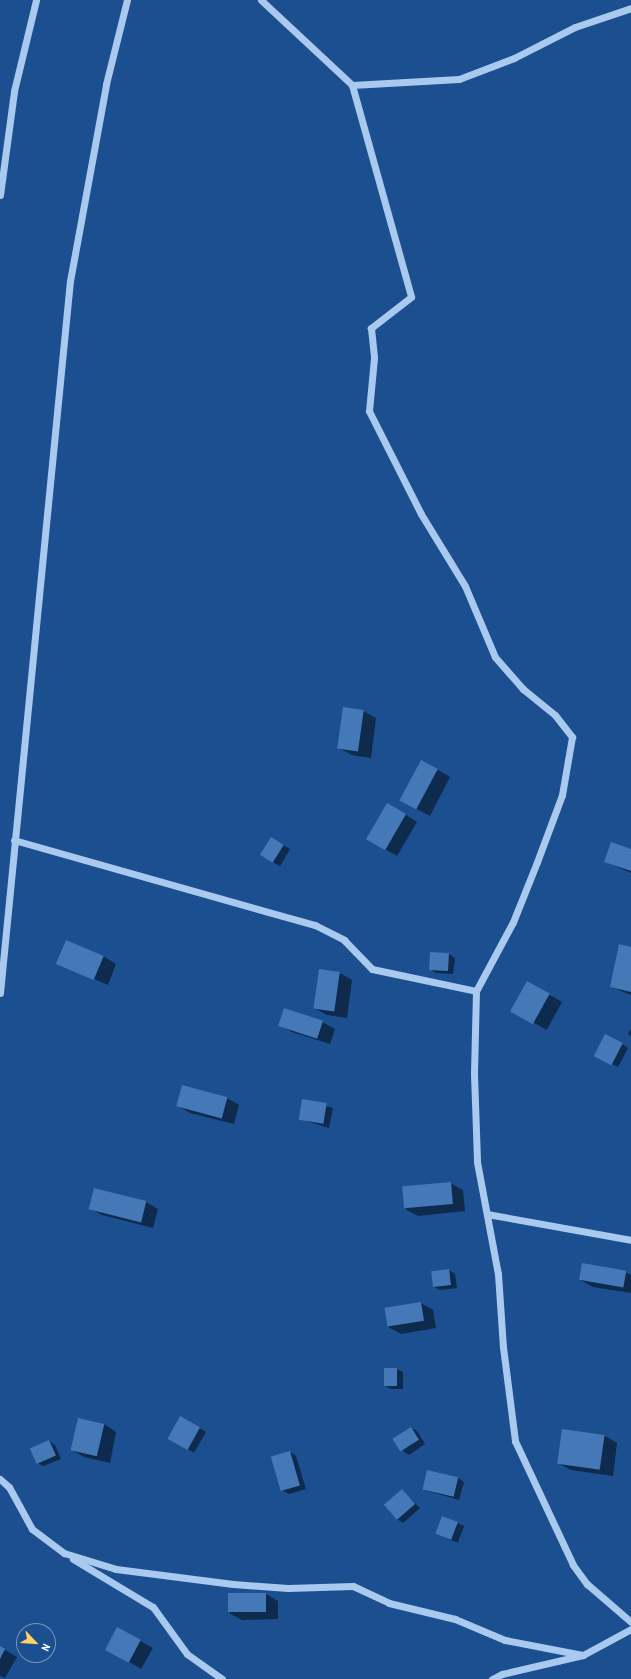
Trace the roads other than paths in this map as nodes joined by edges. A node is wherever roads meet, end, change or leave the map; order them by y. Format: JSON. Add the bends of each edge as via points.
{"nodes":[{"id":1,"x":36,"y":0,"type":"edge"},
{"id":2,"x":126,"y":0,"type":"edge"},
{"id":3,"x":261,"y":0,"type":"edge"},
{"id":4,"x":631,"y":8,"type":"edge"},
{"id":5,"x":352,"y":85,"type":"junction"},
{"id":6,"x":0,"y":195,"type":"edge"},
{"id":7,"x":14,"y":840,"type":"junction"},
{"id":8,"x":476,"y":991,"type":"junction"},
{"id":9,"x":0,"y":993,"type":"edge"},
{"id":10,"x":487,"y":1214,"type":"junction"},
{"id":11,"x":631,"y":1240,"type":"edge"},
{"id":12,"x":0,"y":1479,"type":"edge"},
{"id":13,"x":64,"y":1553,"type":"junction"},
{"id":14,"x":631,"y":1622,"type":"edge"},
{"id":15,"x":631,"y":1629,"type":"edge"},
{"id":16,"x":583,"y":1655,"type":"junction"},
{"id":17,"x":222,"y":1679,"type":"edge"},
{"id":18,"x":492,"y":1679,"type":"edge"}],
"edges":[{"from":1,"to":6,"type":"street","via":[[14,91]]},
{"from":2,"to":7,"type":"street","via":[[106,84],[70,281]]},
{"from":3,"to":5,"type":"street"},
{"from":4,"to":5,"type":"street","via":[[575,27],[514,58],[459,79]]},
{"from":5,"to":8,"type":"street","via":[[411,297],[371,328],[374,358],[369,411],[421,514],[465,586],[495,657],[523,689],[555,715],[572,737],[562,795],[537,862],[513,922]]},
{"from":7,"to":8,"type":"street","via":[[315,925],[344,940],[372,969]]},
{"from":7,"to":9,"type":"street"},
{"from":8,"to":10,"type":"street","via":[[474,1074],[477,1162]]},
{"from":10,"to":11,"type":"street"},
{"from":10,"to":14,"type":"street","via":[[498,1274],[503,1346],[515,1441],[573,1565],[587,1584]]},
{"from":12,"to":13,"type":"street","via":[[9,1487],[32,1529]]},
{"from":13,"to":16,"type":"street","via":[[116,1569],[233,1584],[288,1588],[353,1586],[389,1604],[454,1619],[505,1640]]},
{"from":13,"to":17,"type":"street","via":[[152,1607],[187,1654]]},
{"from":15,"to":16,"type":"street"},
{"from":16,"to":18,"type":"street","via":[[502,1674]]}]}
